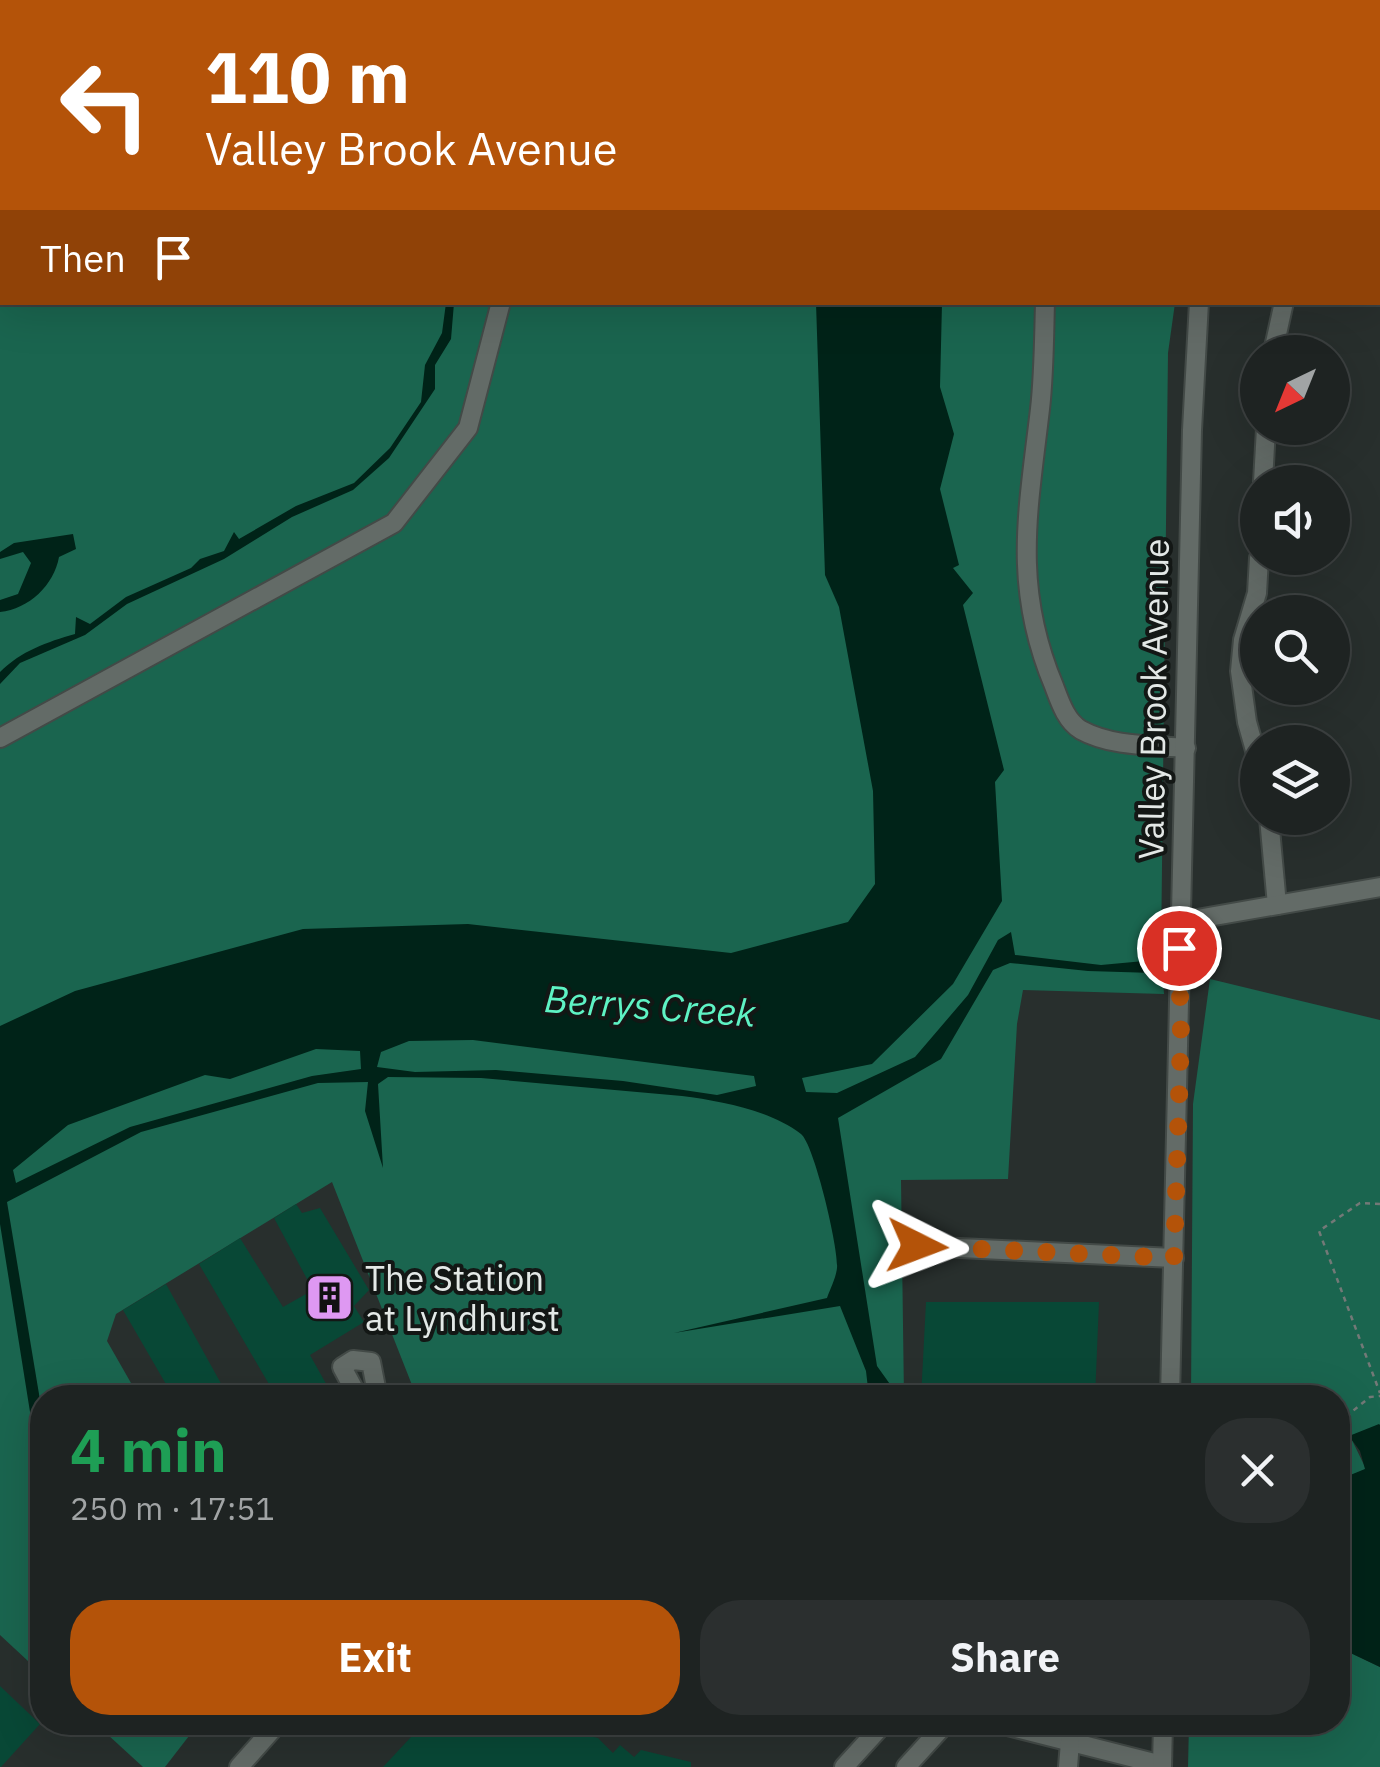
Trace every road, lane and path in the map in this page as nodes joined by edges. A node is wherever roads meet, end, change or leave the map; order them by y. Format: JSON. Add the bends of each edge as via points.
{"nodes":[{"id":1,"x":500,"y":305,"type":"edge"},
{"id":2,"x":1046,"y":305,"type":"edge"},
{"id":3,"x":1199,"y":305,"type":"edge"},
{"id":4,"x":1283,"y":305,"type":"edge"},
{"id":5,"x":1277,"y":335,"type":"edge"},
{"id":6,"x":1258,"y":575,"type":"edge"},
{"id":7,"x":1247,"y":725,"type":"edge"},
{"id":8,"x":0,"y":738,"type":"edge"},
{"id":9,"x":1186,"y":748,"type":"junction"},
{"id":10,"x":1271,"y":835,"type":"edge"},
{"id":11,"x":1380,"y":887,"type":"edge"},
{"id":12,"x":1277,"y":905,"type":"junction"},
{"id":13,"x":1180,"y":922,"type":"junction"},
{"id":14,"x":1380,"y":1204,"type":"edge"},
{"id":15,"x":917,"y":1246,"type":"dead end"},
{"id":16,"x":1174,"y":1258,"type":"junction"},
{"id":17,"x":1170,"y":1385,"type":"edge"},
{"id":18,"x":1380,"y":1394,"type":"edge"},
{"id":19,"x":1350,"y":1413,"type":"edge"},
{"id":20,"x":269,"y":1735,"type":"edge"},
{"id":21,"x":873,"y":1735,"type":"edge"},
{"id":22,"x":934,"y":1735,"type":"edge"},
{"id":23,"x":1043,"y":1735,"type":"edge"},
{"id":24,"x":1163,"y":1735,"type":"edge"},
{"id":25,"x":1070,"y":1742,"type":"junction"},
{"id":26,"x":244,"y":1765,"type":"edge"},
{"id":27,"x":1162,"y":1766,"type":"edge"},
{"id":28,"x":844,"y":1767,"type":"edge"},
{"id":29,"x":906,"y":1767,"type":"edge"},
{"id":30,"x":1068,"y":1767,"type":"edge"}],
"edges":[{"from":1,"to":8,"type":"street","via":[[468,428],[394,522]]},
{"from":2,"to":9,"type":"street","via":[[1026,505],[1026,584],[1044,663],[1066,714],[1080,729],[1116,742]]},
{"from":3,"to":9,"type":"street","name":"Valley Brook Avenue"},
{"from":4,"to":5,"type":"street"},
{"from":6,"to":7,"type":"street","via":[[1240,672]]},
{"from":9,"to":13,"type":"street","name":"Valley Brook Avenue"},
{"from":10,"to":12,"type":"street"},
{"from":11,"to":12,"type":"street"},
{"from":12,"to":13,"type":"street"},
{"from":13,"to":16,"type":"street","name":"Valley Brook Avenue"},
{"from":14,"to":18,"type":"path","via":[[1360,1203],[1319,1231]]},
{"from":15,"to":16,"type":"street"},
{"from":16,"to":17,"type":"street","name":"Valley Brook Avenue"},
{"from":18,"to":19,"type":"path"},
{"from":20,"to":26,"type":"street"},
{"from":21,"to":28,"type":"street"},
{"from":22,"to":29,"type":"street"},
{"from":23,"to":25,"type":"street"},
{"from":24,"to":27,"type":"street"},
{"from":25,"to":27,"type":"street"},
{"from":25,"to":30,"type":"street"}]}
